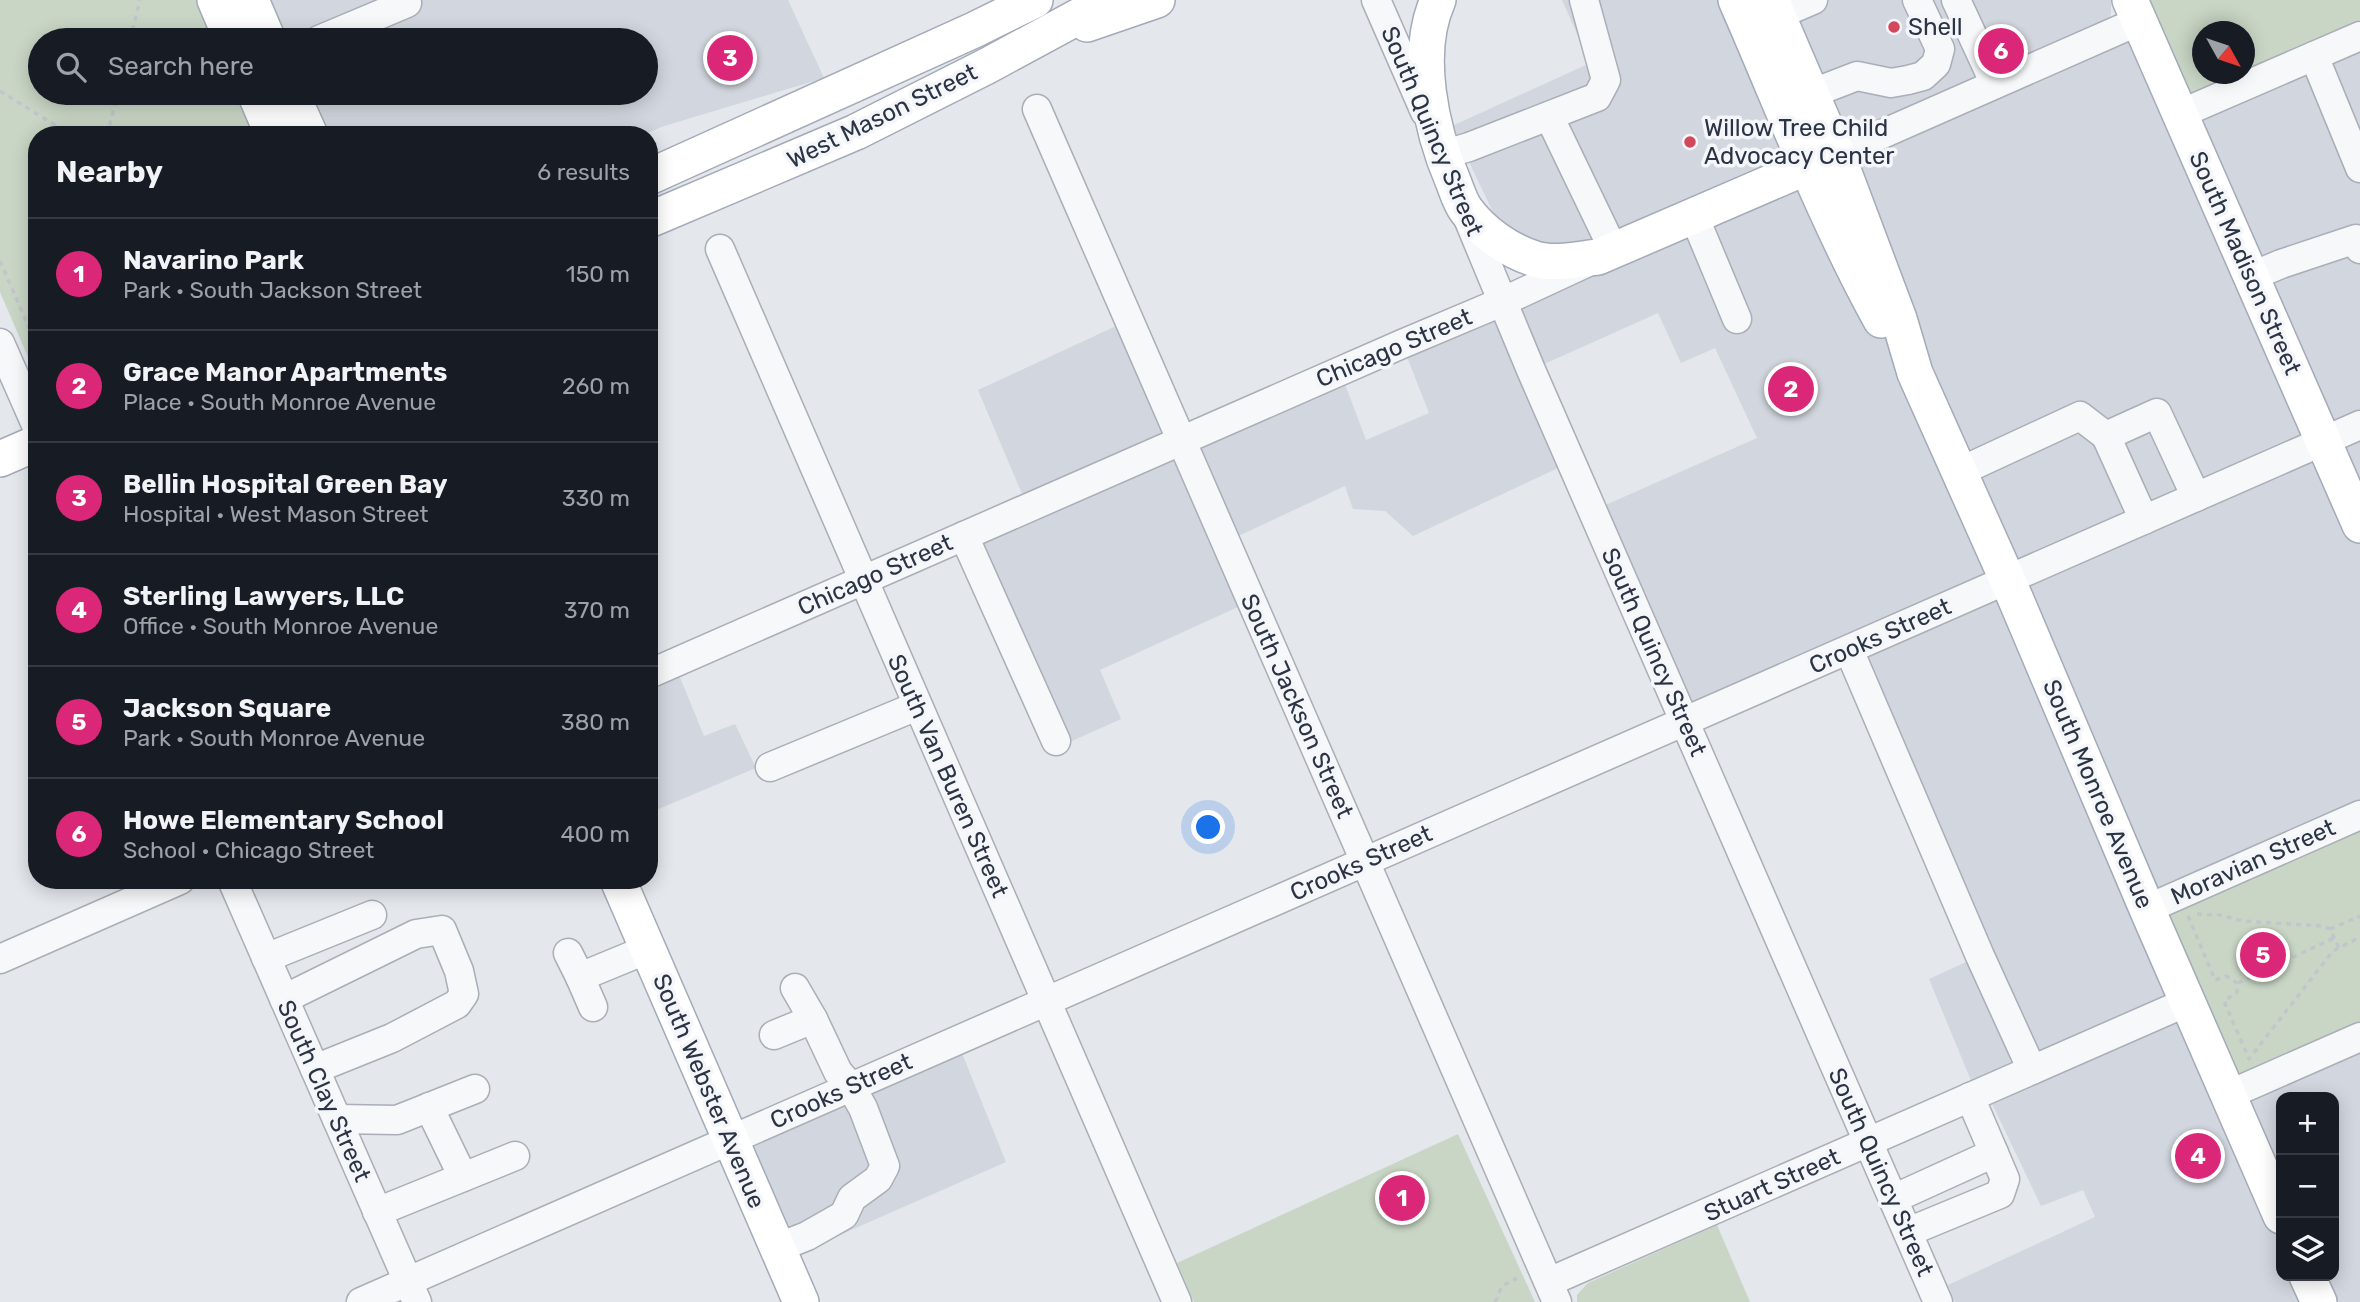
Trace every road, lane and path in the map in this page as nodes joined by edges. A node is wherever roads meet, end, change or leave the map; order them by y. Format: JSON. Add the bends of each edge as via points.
{"nodes":[{"id":1,"x":140,"y":0,"type":"edge"},
{"id":2,"x":215,"y":0,"type":"edge"},
{"id":3,"x":251,"y":0,"type":"edge"},
{"id":4,"x":1110,"y":0,"type":"edge"},
{"id":5,"x":1157,"y":0,"type":"edge"},
{"id":6,"x":1376,"y":0,"type":"edge"},
{"id":7,"x":1438,"y":0,"type":"edge"},
{"id":8,"x":1584,"y":0,"type":"edge"},
{"id":9,"x":1736,"y":0,"type":"edge"},
{"id":10,"x":1813,"y":0,"type":"edge"},
{"id":11,"x":1917,"y":0,"type":"edge"},
{"id":12,"x":1956,"y":0,"type":"edge"},
{"id":13,"x":407,"y":3,"type":"dead end"},
{"id":14,"x":1027,"y":3,"type":"edge"},
{"id":15,"x":1774,"y":8,"type":"edge"},
{"id":16,"x":2135,"y":10,"type":"edge"},
{"id":17,"x":133,"y":28,"type":"edge"},
{"id":18,"x":227,"y":28,"type":"edge"},
{"id":19,"x":263,"y":28,"type":"edge"},
{"id":20,"x":348,"y":28,"type":"edge"},
{"id":21,"x":2360,"y":36,"type":"edge"},
{"id":22,"x":1034,"y":40,"type":"junction"},
{"id":23,"x":2314,"y":56,"type":"junction"},
{"id":24,"x":1908,"y":80,"type":"junction"},
{"id":25,"x":1994,"y":84,"type":"junction"},
{"id":26,"x":0,"y":92,"type":"edge"},
{"id":27,"x":1813,"y":93,"type":"junction"},
{"id":28,"x":115,"y":105,"type":"edge"},
{"id":29,"x":260,"y":105,"type":"edge"},
{"id":30,"x":296,"y":105,"type":"edge"},
{"id":31,"x":1037,"y":109,"type":"dead end"},
{"id":32,"x":2180,"y":114,"type":"junction"},
{"id":33,"x":1924,"y":115,"type":"junction"},
{"id":34,"x":1549,"y":116,"type":"junction"},
{"id":35,"x":56,"y":126,"type":"edge"},
{"id":36,"x":109,"y":126,"type":"edge"},
{"id":37,"x":269,"y":126,"type":"edge"},
{"id":38,"x":306,"y":126,"type":"edge"},
{"id":39,"x":1439,"y":148,"type":"junction"},
{"id":40,"x":2358,"y":155,"type":"edge"},
{"id":41,"x":1822,"y":160,"type":"junction"},
{"id":42,"x":658,"y":173,"type":"edge"},
{"id":43,"x":1464,"y":208,"type":"junction"},
{"id":44,"x":658,"y":216,"type":"edge"},
{"id":45,"x":1694,"y":216,"type":"junction"},
{"id":46,"x":720,"y":249,"type":"dead end"},
{"id":47,"x":2360,"y":249,"type":"edge"},
{"id":48,"x":1606,"y":254,"type":"junction"},
{"id":49,"x":0,"y":261,"type":"edge"},
{"id":50,"x":2250,"y":277,"type":"junction"},
{"id":51,"x":1504,"y":301,"type":"junction"},
{"id":52,"x":1737,"y":319,"type":"dead end"},
{"id":53,"x":28,"y":325,"type":"edge"},
{"id":54,"x":0,"y":343,"type":"edge"},
{"id":55,"x":28,"y":407,"type":"edge"},
{"id":56,"x":2360,"y":425,"type":"edge"},
{"id":57,"x":2106,"y":436,"type":"junction"},
{"id":58,"x":1181,"y":441,"type":"junction"},
{"id":59,"x":2323,"y":441,"type":"junction"},
{"id":60,"x":28,"y":447,"type":"edge"},
{"id":61,"x":0,"y":459,"type":"edge"},
{"id":62,"x":1959,"y":472,"type":"junction"},
{"id":63,"x":2196,"y":497,"type":"junction"},
{"id":64,"x":2144,"y":520,"type":"junction"},
{"id":65,"x":2360,"y":525,"type":"edge"},
{"id":66,"x":964,"y":536,"type":"junction"},
{"id":67,"x":862,"y":581,"type":"junction"},
{"id":68,"x":2008,"y":581,"type":"junction"},
{"id":69,"x":1849,"y":650,"type":"junction"},
{"id":70,"x":658,"y":670,"type":"edge"},
{"id":71,"x":917,"y":706,"type":"junction"},
{"id":72,"x":1684,"y":721,"type":"junction"},
{"id":73,"x":1056,"y":741,"type":"dead end"},
{"id":74,"x":770,"y":767,"type":"dead end"},
{"id":75,"x":2360,"y":815,"type":"edge"},
{"id":76,"x":1365,"y":862,"type":"junction"},
{"id":77,"x":159,"y":889,"type":"edge"},
{"id":78,"x":236,"y":889,"type":"edge"},
{"id":79,"x":622,"y":889,"type":"edge"},
{"id":80,"x":2147,"y":909,"type":"junction"},
{"id":81,"x":372,"y":915,"type":"dead end"},
{"id":82,"x":2360,"y":916,"type":"edge"},
{"id":83,"x":2330,"y":929,"type":"junction"},
{"id":84,"x":2360,"y":937,"type":"edge"},
{"id":85,"x":2334,"y":938,"type":"junction"},
{"id":86,"x":2339,"y":948,"type":"junction"},
{"id":87,"x":648,"y":949,"type":"junction"},
{"id":88,"x":266,"y":958,"type":"junction"},
{"id":89,"x":0,"y":959,"type":"edge"},
{"id":90,"x":2237,"y":984,"type":"junction"},
{"id":91,"x":795,"y":988,"type":"dead end"},
{"id":92,"x":284,"y":999,"type":"junction"},
{"id":93,"x":1046,"y":1002,"type":"junction"},
{"id":94,"x":2187,"y":1002,"type":"junction"},
{"id":95,"x":593,"y":1007,"type":"dead end"},
{"id":96,"x":813,"y":1019,"type":"junction"},
{"id":97,"x":774,"y":1035,"type":"dead end"},
{"id":98,"x":2360,"y":1037,"type":"edge"},
{"id":99,"x":315,"y":1069,"type":"junction"},
{"id":100,"x":2032,"y":1070,"type":"junction"},
{"id":101,"x":851,"y":1087,"type":"junction"},
{"id":102,"x":475,"y":1089,"type":"dead end"},
{"id":103,"x":2228,"y":1095,"type":"junction"},
{"id":104,"x":1970,"y":1097,"type":"junction"},
{"id":105,"x":429,"y":1107,"type":"junction"},
{"id":106,"x":337,"y":1119,"type":"junction"},
{"id":107,"x":730,"y":1140,"type":"junction"},
{"id":108,"x":1868,"y":1142,"type":"junction"},
{"id":109,"x":1994,"y":1153,"type":"junction"},
{"id":110,"x":515,"y":1156,"type":"dead end"},
{"id":111,"x":463,"y":1177,"type":"junction"},
{"id":112,"x":1893,"y":1199,"type":"junction"},
{"id":113,"x":2276,"y":1205,"type":"edge"},
{"id":114,"x":377,"y":1212,"type":"junction"},
{"id":115,"x":1908,"y":1232,"type":"junction"},
{"id":116,"x":778,"y":1248,"type":"junction"},
{"id":117,"x":1517,"y":1278,"type":"dead end"},
{"id":118,"x":2309,"y":1281,"type":"edge"},
{"id":119,"x":412,"y":1292,"type":"edge"},
{"id":120,"x":1553,"y":1292,"type":"edge"},
{"id":121,"x":361,"y":1302,"type":"edge"},
{"id":122,"x":801,"y":1302,"type":"edge"},
{"id":123,"x":1177,"y":1302,"type":"edge"},
{"id":124,"x":1495,"y":1302,"type":"edge"},
{"id":125,"x":1938,"y":1302,"type":"edge"},
{"id":126,"x":2319,"y":1302,"type":"edge"}],
"edges":[{"from":1,"to":17,"type":"path"},
{"from":2,"to":18,"type":"main road"},
{"from":3,"to":19,"type":"main road"},
{"from":4,"to":22,"type":"main road","name":"West Mason Street"},
{"from":5,"to":22,"type":"main road"},
{"from":6,"to":39,"type":"street","name":"South Quincy Street"},
{"from":7,"to":39,"type":"main road","via":[[1426,65]]},
{"from":8,"to":34,"type":"street","via":[[1606,80],[1597,97]]},
{"from":9,"to":41,"type":"main road","name":"South Monroe Avenue"},
{"from":10,"to":15,"type":"street"},
{"from":11,"to":24,"type":"street","via":[[1940,49],[1936,64],[1923,76]]},
{"from":12,"to":25,"type":"street"},
{"from":13,"to":20,"type":"street"},
{"from":14,"to":42,"type":"main road","name":"West Mason Street"},
{"from":15,"to":27,"type":"main road","name":"South Monroe Avenue"},
{"from":16,"to":25,"type":"street","name":"Chicago Street"},
{"from":16,"to":32,"type":"main road","name":"South Madison Street"},
{"from":21,"to":23,"type":"street"},
{"from":22,"to":44,"type":"main road","name":"West Mason Street","via":[[856,132]]},
{"from":23,"to":32,"type":"street"},
{"from":23,"to":40,"type":"street"},
{"from":24,"to":27,"type":"street","via":[[1891,83],[1857,76]]},
{"from":24,"to":33,"type":"street"},
{"from":25,"to":33,"type":"street","name":"Chicago Street"},
{"from":26,"to":35,"type":"path"},
{"from":27,"to":41,"type":"main road","name":"South Monroe Avenue"},
{"from":28,"to":36,"type":"path"},
{"from":29,"to":37,"type":"main road"},
{"from":30,"to":38,"type":"main road"},
{"from":31,"to":58,"type":"street","name":"South Jackson Street"},
{"from":32,"to":50,"type":"main road","name":"South Madison Street"},
{"from":33,"to":41,"type":"street","name":"Chicago Street"},
{"from":34,"to":39,"type":"street","via":[[1469,147]]},
{"from":34,"to":48,"type":"street"},
{"from":39,"to":43,"type":"main road","name":"South Quincy Street"},
{"from":41,"to":45,"type":"main road","name":"Chicago Street"},
{"from":41,"to":62,"type":"main road","name":"South Monroe Avenue","via":[[1858,278],[1915,373]]},
{"from":43,"to":48,"type":"main road","via":[[1483,229],[1539,261]]},
{"from":43,"to":51,"type":"street","name":"South Quincy Street"},
{"from":45,"to":48,"type":"main road","name":"Chicago Street"},
{"from":45,"to":52,"type":"street"},
{"from":46,"to":67,"type":"street","name":"South Van Buren Street"},
{"from":47,"to":50,"type":"street","via":[[2356,239]]},
{"from":48,"to":51,"type":"street","name":"Chicago Street"},
{"from":49,"to":53,"type":"path"},
{"from":50,"to":59,"type":"main road","name":"South Madison Street"},
{"from":51,"to":58,"type":"street","name":"Chicago Street"},
{"from":51,"to":72,"type":"street","name":"South Quincy Street"},
{"from":54,"to":55,"type":"street"},
{"from":56,"to":59,"type":"street","name":"Crooks Street"},
{"from":57,"to":62,"type":"street","via":[[2080,416]]},
{"from":57,"to":63,"type":"street","via":[[2157,412]]},
{"from":57,"to":64,"type":"street"},
{"from":58,"to":66,"type":"street","name":"Chicago Street"},
{"from":58,"to":76,"type":"street","name":"South Jackson Street"},
{"from":59,"to":63,"type":"street","name":"Crooks Street"},
{"from":59,"to":65,"type":"main road","name":"South Madison Street"},
{"from":60,"to":61,"type":"main road"},
{"from":62,"to":68,"type":"main road","name":"South Monroe Avenue"},
{"from":63,"to":64,"type":"street","name":"Crooks Street"},
{"from":64,"to":68,"type":"street","name":"Crooks Street"},
{"from":66,"to":67,"type":"street","name":"Chicago Street"},
{"from":66,"to":73,"type":"street"},
{"from":67,"to":70,"type":"street","name":"Chicago Street"},
{"from":67,"to":71,"type":"street","name":"South Van Buren Street"},
{"from":68,"to":69,"type":"street","name":"Crooks Street"},
{"from":68,"to":80,"type":"main road","name":"South Monroe Avenue"},
{"from":69,"to":72,"type":"street","name":"Crooks Street"},
{"from":69,"to":100,"type":"street"},
{"from":71,"to":74,"type":"street"},
{"from":71,"to":93,"type":"street","name":"South Van Buren Street"},
{"from":72,"to":76,"type":"street","name":"Crooks Street"},
{"from":72,"to":108,"type":"street","name":"South Quincy Street"},
{"from":75,"to":80,"type":"street","name":"Moravian Street"},
{"from":76,"to":93,"type":"street","name":"Crooks Street"},
{"from":76,"to":120,"type":"street","name":"South Jackson Street"},
{"from":77,"to":89,"type":"street"},
{"from":78,"to":88,"type":"street","name":"South Clay Street"},
{"from":79,"to":87,"type":"main road","name":"South Webster Avenue"},
{"from":80,"to":94,"type":"main road","name":"South Monroe Avenue"},
{"from":81,"to":88,"type":"street"},
{"from":82,"to":83,"type":"path"},
{"from":83,"to":85,"type":"path"},
{"from":83,"to":90,"type":"path","via":[[2188,914],[2215,980],[2226,976]]},
{"from":84,"to":86,"type":"path"},
{"from":85,"to":86,"type":"path"},
{"from":85,"to":90,"type":"path"},
{"from":86,"to":90,"type":"path","via":[[2249,1059],[2224,1001],[2237,992]]},
{"from":87,"to":95,"type":"street","via":[[574,965]]},
{"from":87,"to":107,"type":"main road","name":"South Webster Avenue"},
{"from":88,"to":92,"type":"street","name":"South Clay Street"},
{"from":91,"to":96,"type":"street"},
{"from":92,"to":99,"type":"street","name":"South Clay Street"},
{"from":92,"to":99,"type":"street","via":[[416,933],[442,930],[464,995],[457,1004],[392,1038]]},
{"from":93,"to":101,"type":"street","name":"Crooks Street"},
{"from":93,"to":123,"type":"street","name":"South Van Buren Street"},
{"from":94,"to":100,"type":"street","name":"Stuart Street"},
{"from":94,"to":103,"type":"main road","name":"South Monroe Avenue"},
{"from":96,"to":97,"type":"street"},
{"from":96,"to":101,"type":"street","via":[[838,1072]]},
{"from":98,"to":103,"type":"street"},
{"from":99,"to":106,"type":"street","name":"South Clay Street"},
{"from":100,"to":104,"type":"street","name":"Stuart Street"},
{"from":101,"to":107,"type":"street","name":"Crooks Street"},
{"from":101,"to":116,"type":"street","via":[[885,1167],[878,1179],[852,1198],[844,1215]]},
{"from":102,"to":105,"type":"street"},
{"from":103,"to":113,"type":"main road","name":"South Monroe Avenue"},
{"from":104,"to":108,"type":"street","name":"Stuart Street"},
{"from":104,"to":109,"type":"street"},
{"from":105,"to":106,"type":"street","via":[[397,1120]]},
{"from":105,"to":111,"type":"street"},
{"from":106,"to":114,"type":"street","name":"South Clay Street"},
{"from":107,"to":116,"type":"main road","name":"South Webster Avenue"},
{"from":107,"to":119,"type":"street","name":"Crooks Street"},
{"from":108,"to":112,"type":"street","name":"South Quincy Street"},
{"from":108,"to":120,"type":"street","name":"Stuart Street"},
{"from":109,"to":112,"type":"street"},
{"from":109,"to":115,"type":"street","via":[[2005,1179],[2000,1194]]},
{"from":110,"to":111,"type":"street"},
{"from":111,"to":114,"type":"street"},
{"from":112,"to":115,"type":"street","name":"South Quincy Street"},
{"from":114,"to":119,"type":"street","name":"South Clay Street"},
{"from":115,"to":125,"type":"street","name":"South Quincy Street"},
{"from":116,"to":122,"type":"main road","name":"South Webster Avenue"},
{"from":117,"to":124,"type":"path","via":[[1503,1286]]},
{"from":118,"to":126,"type":"main road"},
{"from":119,"to":121,"type":"street","name":"Crooks Street"}]}
